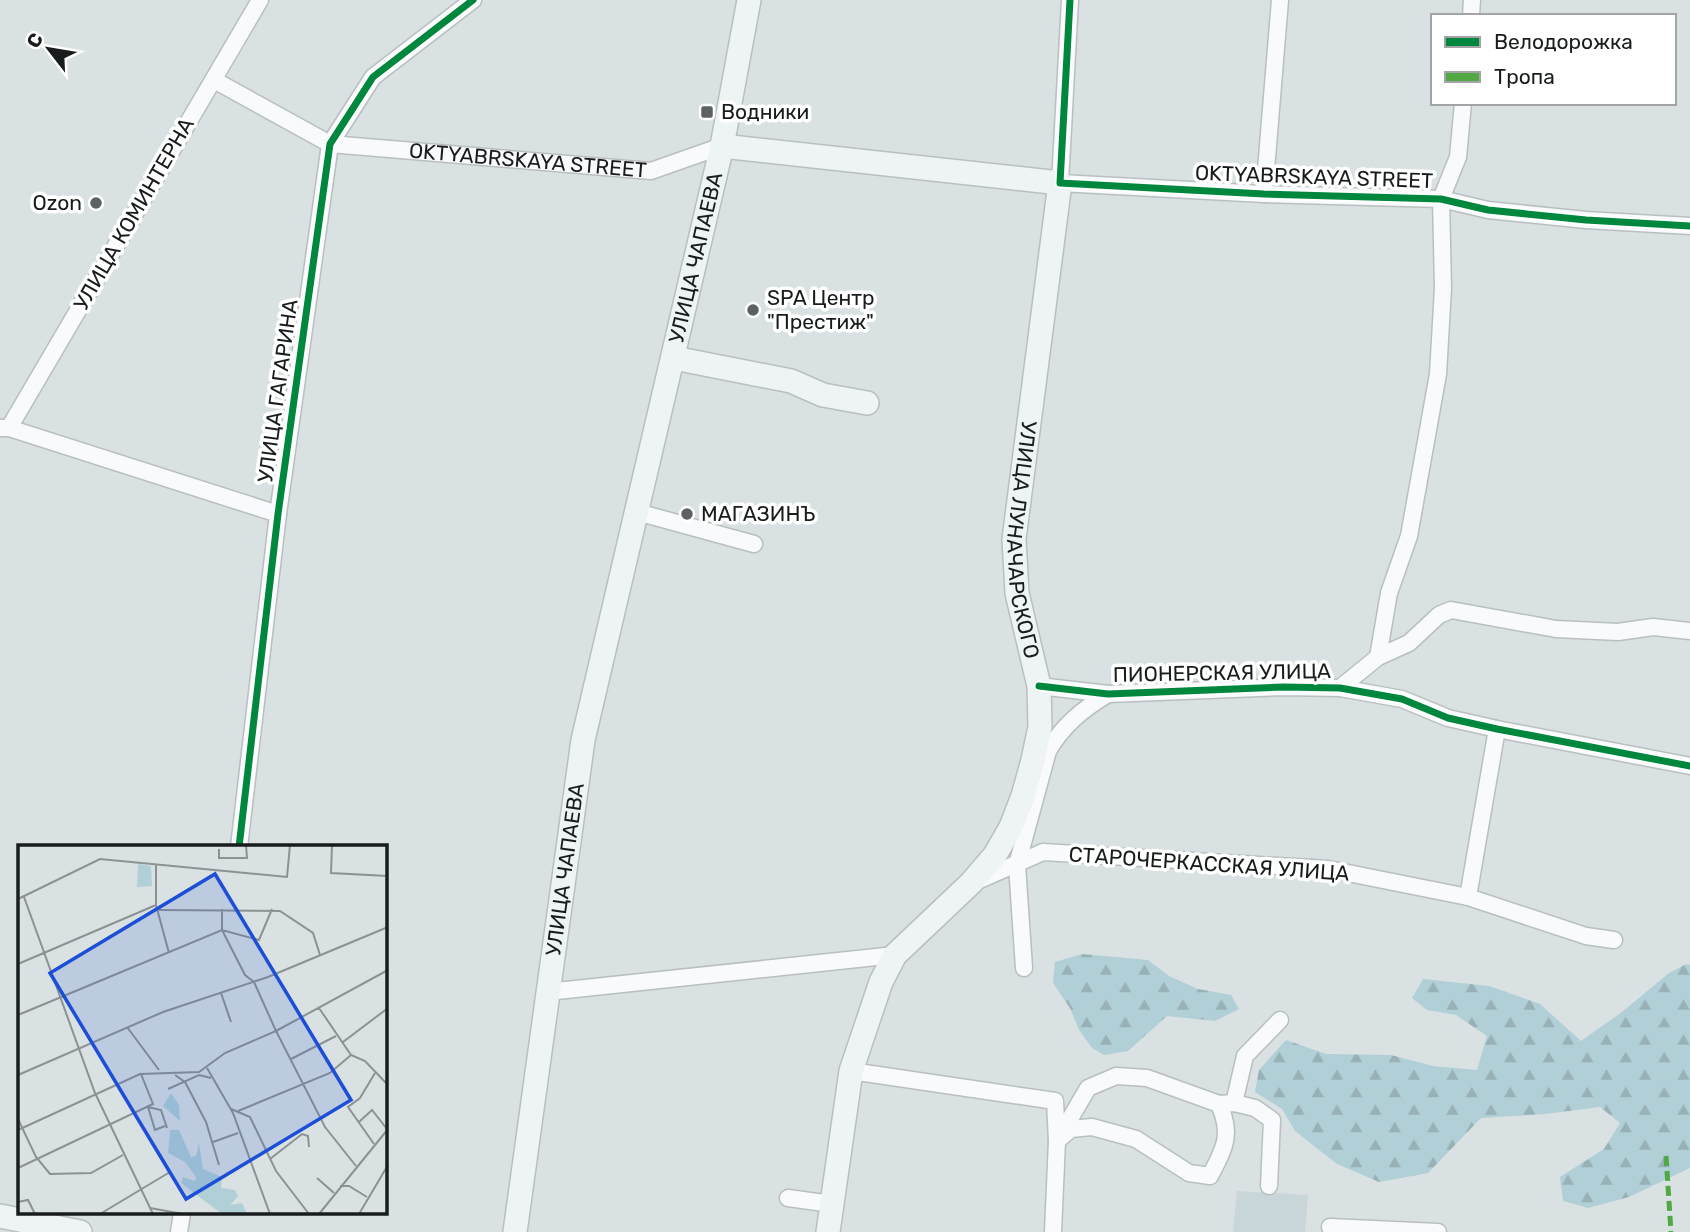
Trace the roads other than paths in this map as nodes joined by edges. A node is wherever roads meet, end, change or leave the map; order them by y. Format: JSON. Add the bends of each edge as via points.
{"nodes":[{"id":1,"x":260,"y":0,"type":"edge"},
{"id":2,"x":473,"y":0,"type":"edge"},
{"id":3,"x":748,"y":0,"type":"edge"},
{"id":4,"x":1070,"y":0,"type":"edge"},
{"id":5,"x":1280,"y":0,"type":"edge"},
{"id":6,"x":214,"y":80,"type":"junction"},
{"id":7,"x":1463,"y":105,"type":"edge"},
{"id":8,"x":330,"y":144,"type":"junction"},
{"id":9,"x":722,"y":146,"type":"junction"},
{"id":10,"x":1060,"y":183,"type":"junction"},
{"id":11,"x":1264,"y":194,"type":"junction"},
{"id":12,"x":1441,"y":199,"type":"junction"},
{"id":13,"x":1690,"y":226,"type":"edge"},
{"id":14,"x":674,"y":358,"type":"junction"},
{"id":15,"x":867,"y":403,"type":"dead end"},
{"id":16,"x":4,"y":428,"type":"edge"},
{"id":17,"x":637,"y":512,"type":"junction"},
{"id":18,"x":278,"y":514,"type":"junction"},
{"id":19,"x":754,"y":544,"type":"dead end"},
{"id":20,"x":1690,"y":631,"type":"edge"},
{"id":21,"x":1378,"y":657,"type":"junction"},
{"id":22,"x":1039,"y":685,"type":"junction"},
{"id":23,"x":1340,"y":688,"type":"junction"},
{"id":24,"x":1108,"y":694,"type":"junction"},
{"id":25,"x":1497,"y":729,"type":"junction"},
{"id":26,"x":1690,"y":766,"type":"edge"},
{"id":27,"x":239,"y":845,"type":"edge"},
{"id":28,"x":1017,"y":865,"type":"junction"},
{"id":29,"x":971,"y":883,"type":"junction"},
{"id":30,"x":1468,"y":897,"type":"junction"},
{"id":31,"x":1614,"y":940,"type":"dead end"},
{"id":32,"x":895,"y":955,"type":"junction"},
{"id":33,"x":1024,"y":968,"type":"dead end"},
{"id":34,"x":547,"y":992,"type":"junction"},
{"id":35,"x":1280,"y":1020,"type":"dead end"},
{"id":36,"x":851,"y":1071,"type":"junction"},
{"id":37,"x":1227,"y":1104,"type":"junction"},
{"id":38,"x":1057,"y":1141,"type":"junction"},
{"id":39,"x":1269,"y":1186,"type":"dead end"},
{"id":40,"x":788,"y":1198,"type":"dead end"},
{"id":41,"x":832,"y":1203,"type":"junction"},
{"id":42,"x":182,"y":1214,"type":"edge"},
{"id":43,"x":0,"y":1216,"type":"edge"},
{"id":44,"x":1330,"y":1227,"type":"dead end"},
{"id":45,"x":80,"y":1232,"type":"edge"},
{"id":46,"x":178,"y":1232,"type":"edge"},
{"id":47,"x":515,"y":1232,"type":"edge"},
{"id":48,"x":828,"y":1232,"type":"edge"},
{"id":49,"x":1052,"y":1232,"type":"edge"},
{"id":50,"x":1438,"y":1232,"type":"edge"}],
"edges":[{"from":1,"to":6,"type":"street","name":"УЛИЦА КОМИНТЕРНА"},
{"from":2,"to":8,"type":"street","name":"УЛИЦА ГАГАРИНА","via":[[373,77]]},
{"from":3,"to":9,"type":"main road","name":"УЛИЦА ЧАПАЕВА"},
{"from":4,"to":10,"type":"street","name":"УЛИЦА ЛУНАЧАРСКОГО"},
{"from":5,"to":11,"type":"street"},
{"from":6,"to":8,"type":"street","name":"OKTYABRSKAYA STREET"},
{"from":6,"to":16,"type":"street","name":"УЛИЦА КОМИНТЕРНА"},
{"from":7,"to":12,"type":"street","via":[[1458,157]]},
{"from":8,"to":9,"type":"street","name":"OKTYABRSKAYA STREET","via":[[652,171]]},
{"from":8,"to":18,"type":"street","name":"УЛИЦА ГАГАРИНА"},
{"from":9,"to":10,"type":"main road","name":"OKTYABRSKAYA STREET"},
{"from":9,"to":14,"type":"main road","name":"УЛИЦА ЧАПАЕВА"},
{"from":10,"to":11,"type":"street","name":"OKTYABRSKAYA STREET"},
{"from":10,"to":22,"type":"main road","name":"УЛИЦА ЛУНАЧАРСКОГО","via":[[1014,539],[1017,593]]},
{"from":11,"to":12,"type":"street","name":"OKTYABRSKAYA STREET"},
{"from":12,"to":13,"type":"street","name":"OKTYABRSKAYA STREET","via":[[1488,210]]},
{"from":12,"to":21,"type":"street","via":[[1443,288],[1438,374],[1409,536],[1389,593]]},
{"from":14,"to":15,"type":"main road","via":[[791,381],[822,395]]},
{"from":14,"to":17,"type":"main road","name":"УЛИЦА ЧАПАЕВА"},
{"from":16,"to":18,"type":"street"},
{"from":17,"to":19,"type":"street"},
{"from":17,"to":34,"type":"main road","name":"УЛИЦА ЧАПАЕВА","via":[[583,740]]},
{"from":18,"to":27,"type":"street","name":"УЛИЦА ГАГАРИНА"},
{"from":20,"to":21,"type":"street","via":[[1556,629],[1451,610],[1409,643]]},
{"from":21,"to":23,"type":"street"},
{"from":22,"to":24,"type":"street","name":"ПИОНЕРСКАЯ УЛИЦА"},
{"from":22,"to":29,"type":"main road","name":"УЛИЦА ЛУНАЧАРСКОГО","via":[[1040,727],[1023,796],[995,855]]},
{"from":23,"to":24,"type":"street","name":"ПИОНЕРСКАЯ УЛИЦА"},
{"from":23,"to":25,"type":"street","name":"ПИОНЕРСКАЯ УЛИЦА","via":[[1402,699],[1448,718]]},
{"from":24,"to":28,"type":"street","via":[[1071,720],[1048,751]]},
{"from":25,"to":26,"type":"street","name":"ПИОНЕРСКАЯ УЛИЦА"},
{"from":25,"to":30,"type":"street"},
{"from":28,"to":29,"type":"street","name":"СТАРОЧЕРКАССКАЯ УЛИЦА"},
{"from":28,"to":30,"type":"street","name":"СТАРОЧЕРКАССКАЯ УЛИЦА","via":[[1043,852],[1328,869]]},
{"from":28,"to":33,"type":"street"},
{"from":29,"to":32,"type":"main road","name":"УЛИЦА ЛУНАЧАРСКОГО"},
{"from":30,"to":31,"type":"street","name":"СТАРОЧЕРКАССКАЯ УЛИЦА","via":[[1586,936]]},
{"from":32,"to":34,"type":"street"},
{"from":32,"to":36,"type":"main road","name":"УЛИЦА ЛУНАЧАРСКОГО","via":[[870,1010]]},
{"from":34,"to":47,"type":"main road","name":"УЛИЦА ЧАПАЕВА"},
{"from":35,"to":37,"type":"street","via":[[1245,1056]]},
{"from":36,"to":38,"type":"street","via":[[1055,1101]]},
{"from":36,"to":41,"type":"main road","name":"УЛИЦА ЛУНАЧАРСКОГО"},
{"from":37,"to":38,"type":"street","via":[[1147,1078],[1116,1076],[1087,1088]]},
{"from":37,"to":38,"type":"street","via":[[1224,1149],[1210,1176],[1189,1173],[1136,1139],[1092,1127],[1071,1129]]},
{"from":37,"to":39,"type":"street","via":[[1255,1108],[1272,1119]]},
{"from":38,"to":49,"type":"street"},
{"from":40,"to":41,"type":"street"},
{"from":41,"to":48,"type":"main road","name":"УЛИЦА ЛУНАЧАРСКОГО"},
{"from":42,"to":46,"type":"street"},
{"from":43,"to":45,"type":"main road"},
{"from":44,"to":50,"type":"street"}]}
